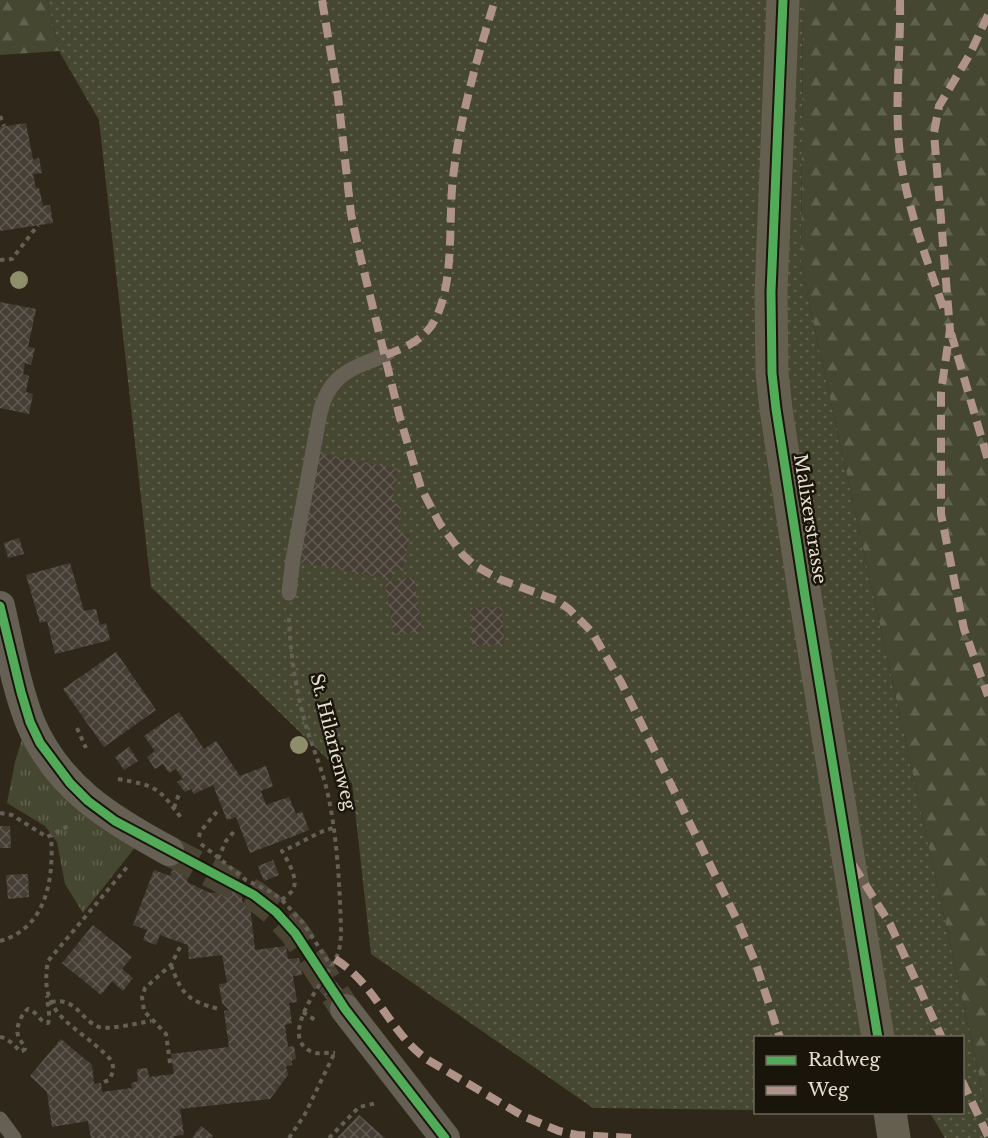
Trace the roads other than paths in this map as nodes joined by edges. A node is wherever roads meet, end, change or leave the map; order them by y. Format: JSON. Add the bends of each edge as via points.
{"nodes":[{"id":1,"x":783,"y":0,"type":"edge"},
{"id":2,"x":386,"y":355,"type":"dead end"},
{"id":3,"x":290,"y":593,"type":"road end"},
{"id":4,"x":0,"y":606,"type":"edge"},
{"id":5,"x":170,"y":842,"type":"tunnel mouth"},
{"id":6,"x":349,"y":1014,"type":"tunnel mouth"},
{"id":7,"x":878,"y":1036,"type":"edge"},
{"id":8,"x":890,"y":1114,"type":"edge"},
{"id":9,"x":1,"y":1121,"type":"edge"},
{"id":10,"x":14,"y":1138,"type":"edge"},
{"id":11,"x":445,"y":1138,"type":"edge"},
{"id":12,"x":894,"y":1138,"type":"edge"}],
"edges":[{"from":1,"to":7,"type":"main road","name":"Malixerstrasse","via":[[771,292],[772,373]]},
{"from":2,"to":3,"type":"lane","via":[[342,374],[322,403]]},
{"from":4,"to":5,"type":"street","via":[[21,692],[40,743],[88,801],[115,821]]},
{"from":6,"to":11,"type":"street"},
{"from":8,"to":12,"type":"main road"},
{"from":9,"to":10,"type":"lane"}]}
